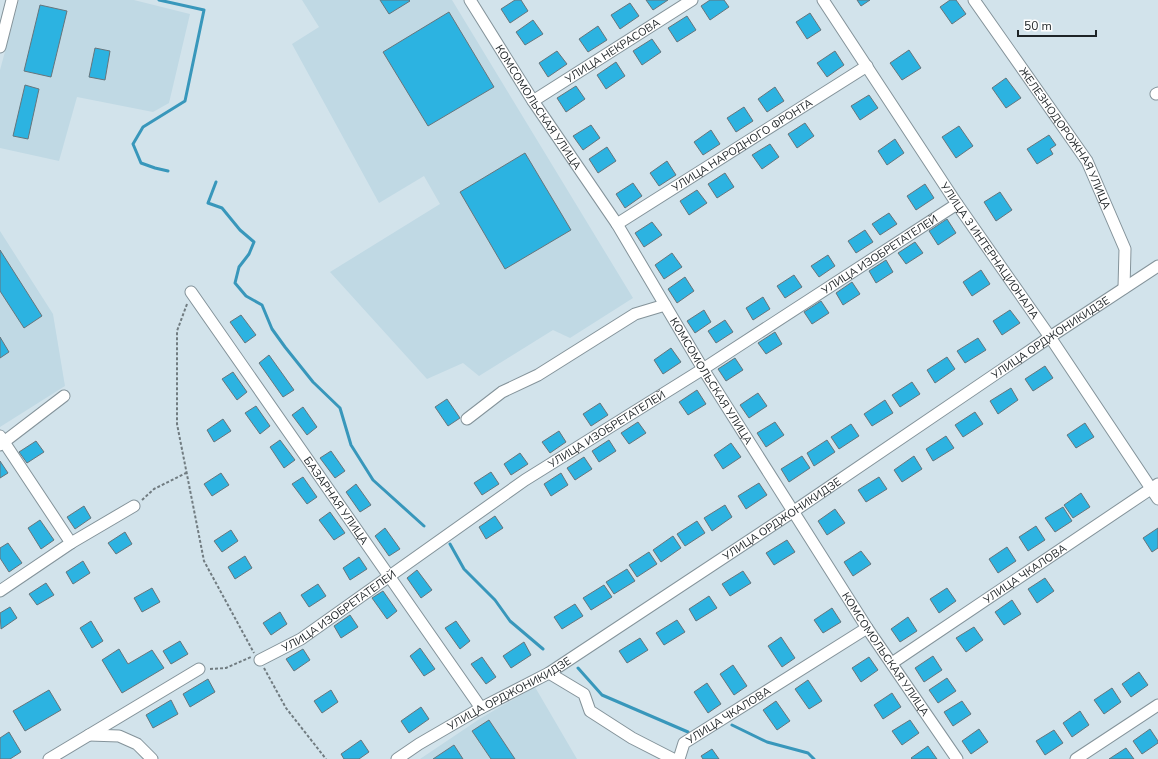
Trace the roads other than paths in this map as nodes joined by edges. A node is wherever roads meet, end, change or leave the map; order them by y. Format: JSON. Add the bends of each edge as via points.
{"nodes":[{"id":1,"x":12,"y":0,"type":"edge"},
{"id":2,"x":470,"y":0,"type":"edge"},
{"id":3,"x":692,"y":0,"type":"edge"},
{"id":4,"x":823,"y":0,"type":"edge"},
{"id":5,"x":974,"y":0,"type":"edge"},
{"id":6,"x":0,"y":47,"type":"edge"},
{"id":7,"x":867,"y":66,"type":"junction"},
{"id":8,"x":533,"y":101,"type":"junction"},
{"id":9,"x":957,"y":204,"type":"junction"},
{"id":10,"x":617,"y":224,"type":"junction"},
{"id":11,"x":1158,"y":266,"type":"edge"},
{"id":12,"x":1124,"y":288,"type":"junction"},
{"id":13,"x":192,"y":292,"type":"road end"},
{"id":14,"x":665,"y":305,"type":"junction"},
{"id":15,"x":1050,"y":337,"type":"junction"},
{"id":16,"x":703,"y":369,"type":"junction"},
{"id":17,"x":64,"y":396,"type":"dead end"},
{"id":18,"x":467,"y":419,"type":"dead end"},
{"id":19,"x":1,"y":441,"type":"edge"},
{"id":20,"x":1154,"y":487,"type":"edge"},
{"id":21,"x":1158,"y":499,"type":"edge"},
{"id":22,"x":134,"y":506,"type":"road end"},
{"id":23,"x":794,"y":511,"type":"junction"},
{"id":24,"x":71,"y":543,"type":"junction"},
{"id":25,"x":389,"y":576,"type":"junction"},
{"id":26,"x":0,"y":591,"type":"edge"},
{"id":27,"x":867,"y":628,"type":"junction"},
{"id":28,"x":258,"y":657,"type":"road end"},
{"id":29,"x":892,"y":663,"type":"junction"},
{"id":30,"x":199,"y":669,"type":"road end"},
{"id":31,"x":549,"y":673,"type":"junction"},
{"id":32,"x":1158,"y":705,"type":"edge"},
{"id":33,"x":481,"y":708,"type":"junction"},
{"id":34,"x":88,"y":735,"type":"junction"},
{"id":35,"x":49,"y":759,"type":"edge"},
{"id":36,"x":152,"y":759,"type":"edge"},
{"id":37,"x":397,"y":759,"type":"edge"},
{"id":38,"x":673,"y":759,"type":"edge"},
{"id":39,"x":679,"y":759,"type":"edge"},
{"id":40,"x":957,"y":759,"type":"edge"},
{"id":41,"x":1076,"y":759,"type":"edge"}],
"edges":[{"from":1,"to":6,"type":"street"},
{"from":2,"to":8,"type":"street","name":"КОМСОМОЛЬСКАЯ УЛИЦА"},
{"from":3,"to":8,"type":"street","name":"УЛИЦА НЕКРАСОВА"},
{"from":4,"to":7,"type":"street","name":"УЛИЦА 3 ИНТЕРНАЦИОНАЛА"},
{"from":5,"to":12,"type":"street","name":"ЖЕЛЕЗНОДОРОЖНАЯ УЛИЦА","via":[[1087,161],[1125,249]]},
{"from":7,"to":9,"type":"street","name":"УЛИЦА 3 ИНТЕРНАЦИОНАЛА"},
{"from":7,"to":10,"type":"street","name":"УЛИЦА НАРОДНОГО ФРОНТА"},
{"from":8,"to":10,"type":"street","name":"КОМСОМОЛЬСКАЯ УЛИЦА"},
{"from":9,"to":15,"type":"street","name":"УЛИЦА 3 ИНТЕРНАЦИОНАЛА"},
{"from":9,"to":16,"type":"street","name":"УЛИЦА ИЗОБРЕТАТЕЛЕЙ"},
{"from":10,"to":14,"type":"street","name":"КОМСОМОЛЬСКАЯ УЛИЦА"},
{"from":11,"to":12,"type":"street","name":"УЛИЦА ОРДЖОНИКИДЗЕ"},
{"from":12,"to":15,"type":"street","name":"УЛИЦА ОРДЖОНИКИДЗЕ"},
{"from":13,"to":25,"type":"street","name":"БАЗАРНАЯ УЛИЦА"},
{"from":14,"to":16,"type":"street","name":"КОМСОМОЛЬСКАЯ УЛИЦА"},
{"from":14,"to":18,"type":"street","via":[[635,314],[538,375],[502,392]]},
{"from":15,"to":20,"type":"street","name":"УЛИЦА 3 ИНТЕРНАЦИОНАЛА"},
{"from":15,"to":23,"type":"street","name":"УЛИЦА ОРДЖОНИКИДЗЕ"},
{"from":16,"to":23,"type":"street","name":"КОМСОМОЛЬСКАЯ УЛИЦА"},
{"from":16,"to":25,"type":"street","name":"УЛИЦА ИЗОБРЕТАТЕЛЕЙ","via":[[526,480]]},
{"from":17,"to":19,"type":"street"},
{"from":19,"to":24,"type":"street"},
{"from":20,"to":21,"type":"street","name":"УЛИЦА 3 ИНТЕРНАЦИОНАЛА"},
{"from":20,"to":29,"type":"street","name":"УЛИЦА ЧКАЛОВА"},
{"from":22,"to":24,"type":"street"},
{"from":23,"to":27,"type":"street","name":"КОМСОМОЛЬСКАЯ УЛИЦА"},
{"from":23,"to":31,"type":"street","name":"УЛИЦА ОРДЖОНИКИДЗЕ"},
{"from":24,"to":26,"type":"street"},
{"from":25,"to":28,"type":"street","name":"УЛИЦА ИЗОБРЕТАТЕЛЕЙ","via":[[301,639]]},
{"from":25,"to":33,"type":"street","name":"БАЗАРНАЯ УЛИЦА"},
{"from":27,"to":29,"type":"street","name":"КОМСОМОЛЬСКАЯ УЛИЦА"},
{"from":27,"to":39,"type":"street","name":"УЛИЦА ЧКАЛОВА","via":[[684,743]]},
{"from":29,"to":40,"type":"street","name":"КОМСОМОЛЬСКАЯ УЛИЦА"},
{"from":30,"to":34,"type":"street"},
{"from":31,"to":33,"type":"street","name":"УЛИЦА ОРДЖОНИКИДЗЕ"},
{"from":31,"to":38,"type":"street","via":[[584,694],[590,711],[632,738]]},
{"from":32,"to":41,"type":"street"},
{"from":33,"to":37,"type":"street","name":"УЛИЦА ОРДЖОНИКИДЗЕ"},
{"from":34,"to":35,"type":"street"},
{"from":34,"to":36,"type":"street","via":[[119,736],[137,744]]}]}
